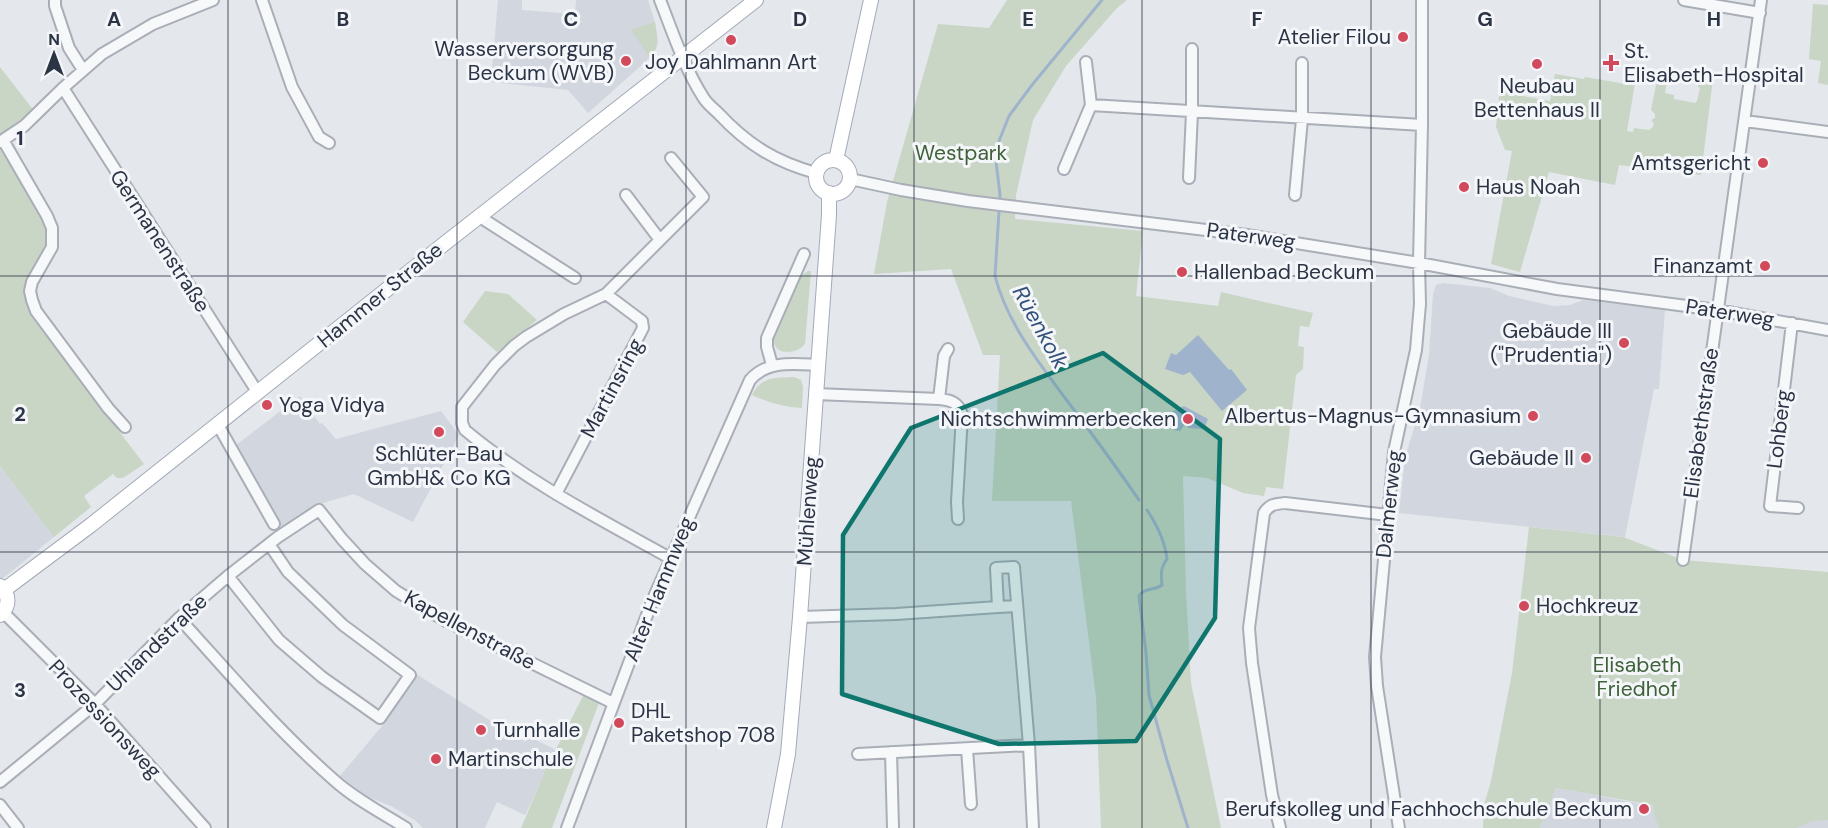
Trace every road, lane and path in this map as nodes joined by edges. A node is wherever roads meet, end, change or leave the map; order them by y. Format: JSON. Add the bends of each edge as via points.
{"nodes":[{"id":1,"x":55,"y":0,"type":"edge"},
{"id":2,"x":213,"y":0,"type":"edge"},
{"id":3,"x":262,"y":0,"type":"edge"},
{"id":4,"x":660,"y":0,"type":"edge"},
{"id":5,"x":756,"y":0,"type":"edge"},
{"id":6,"x":871,"y":0,"type":"edge"},
{"id":7,"x":1422,"y":0,"type":"edge"},
{"id":8,"x":1684,"y":0,"type":"edge"},
{"id":9,"x":1761,"y":0,"type":"edge"},
{"id":10,"x":1760,"y":14,"type":"junction"},
{"id":11,"x":1192,"y":49,"type":"dead end"},
{"id":12,"x":682,"y":57,"type":"junction"},
{"id":13,"x":1086,"y":62,"type":"dead end"},
{"id":14,"x":1302,"y":63,"type":"dead end"},
{"id":15,"x":84,"y":70,"type":"junction"},
{"id":16,"x":63,"y":88,"type":"junction"},
{"id":17,"x":1091,"y":105,"type":"junction"},
{"id":18,"x":1192,"y":112,"type":"junction"},
{"id":19,"x":1302,"y":119,"type":"junction"},
{"id":20,"x":1745,"y":121,"type":"junction"},
{"id":21,"x":1422,"y":125,"type":"junction"},
{"id":22,"x":1828,"y":132,"type":"edge"},
{"id":23,"x":2,"y":141,"type":"edge"},
{"id":24,"x":329,"y":143,"type":"dead end"},
{"id":25,"x":671,"y":159,"type":"dead end"},
{"id":26,"x":836,"y":160,"type":"junction"},
{"id":27,"x":1064,"y":169,"type":"dead end"},
{"id":28,"x":816,"y":173,"type":"junction"},
{"id":29,"x":1189,"y":178,"type":"dead end"},
{"id":30,"x":850,"y":179,"type":"junction"},
{"id":31,"x":829,"y":193,"type":"junction"},
{"id":32,"x":626,"y":195,"type":"dead end"},
{"id":33,"x":1295,"y":195,"type":"dead end"},
{"id":34,"x":480,"y":217,"type":"junction"},
{"id":35,"x":660,"y":240,"type":"junction"},
{"id":36,"x":804,"y":254,"type":"dead end"},
{"id":37,"x":1419,"y":263,"type":"junction"},
{"id":38,"x":576,"y":278,"type":"dead end"},
{"id":39,"x":606,"y":294,"type":"junction"},
{"id":40,"x":1717,"y":310,"type":"junction"},
{"id":41,"x":1792,"y":323,"type":"junction"},
{"id":42,"x":1828,"y":330,"type":"edge"},
{"id":43,"x":948,"y":349,"type":"dead end"},
{"id":44,"x":772,"y":365,"type":"junction"},
{"id":45,"x":818,"y":365,"type":"junction"},
{"id":46,"x":258,"y":393,"type":"junction"},
{"id":47,"x":816,"y":394,"type":"junction"},
{"id":48,"x":939,"y":399,"type":"junction"},
{"id":49,"x":218,"y":425,"type":"junction"},
{"id":50,"x":124,"y":427,"type":"dead end"},
{"id":51,"x":556,"y":494,"type":"junction"},
{"id":52,"x":1798,"y":508,"type":"dead end"},
{"id":53,"x":319,"y":510,"type":"joint"},
{"id":54,"x":1388,"y":515,"type":"junction"},
{"id":55,"x":958,"y":519,"type":"dead end"},
{"id":56,"x":274,"y":524,"type":"dead end"},
{"id":57,"x":269,"y":543,"type":"junction"},
{"id":58,"x":670,"y":558,"type":"junction"},
{"id":59,"x":1683,"y":560,"type":"dead end"},
{"id":60,"x":228,"y":576,"type":"junction"},
{"id":61,"x":2,"y":588,"type":"edge"},
{"id":62,"x":1017,"y":606,"type":"junction"},
{"id":63,"x":998,"y":607,"type":"junction"},
{"id":64,"x":2,"y":613,"type":"edge"},
{"id":65,"x":800,"y":617,"type":"junction"},
{"id":66,"x":179,"y":618,"type":"junction"},
{"id":67,"x":613,"y":703,"type":"junction"},
{"id":68,"x":95,"y":704,"type":"junction"},
{"id":69,"x":1029,"y":745,"type":"junction"},
{"id":70,"x":967,"y":749,"type":"junction"},
{"id":71,"x":891,"y":752,"type":"junction"},
{"id":72,"x":858,"y":754,"type":"dead end"},
{"id":73,"x":0,"y":782,"type":"edge"},
{"id":74,"x":971,"y":804,"type":"dead end"},
{"id":75,"x":0,"y":806,"type":"edge"},
{"id":76,"x":18,"y":828,"type":"edge"},
{"id":77,"x":205,"y":828,"type":"edge"},
{"id":78,"x":406,"y":828,"type":"edge"},
{"id":79,"x":567,"y":828,"type":"edge"},
{"id":80,"x":774,"y":828,"type":"edge"},
{"id":81,"x":893,"y":828,"type":"edge"},
{"id":82,"x":1033,"y":828,"type":"edge"},
{"id":83,"x":1280,"y":828,"type":"edge"},
{"id":84,"x":1398,"y":828,"type":"edge"}],
"edges":[{"from":1,"to":15,"type":"street","via":[[69,48]]},
{"from":2,"to":15,"type":"street","via":[[153,24],[102,54]]},
{"from":3,"to":24,"type":"street","via":[[292,87],[319,137]]},
{"from":4,"to":12,"type":"street"},
{"from":5,"to":12,"type":"main road","name":"Hammer Straße"},
{"from":6,"to":26,"type":"main road"},
{"from":7,"to":21,"type":"street","name":"Dalmerweg"},
{"from":8,"to":10,"type":"street"},
{"from":9,"to":10,"type":"street","name":"Elisabethstraße"},
{"from":10,"to":20,"type":"street","name":"Elisabethstraße"},
{"from":11,"to":18,"type":"street"},
{"from":12,"to":28,"type":"street","via":[[704,99],[732,128],[757,149]]},
{"from":12,"to":34,"type":"main road","name":"Hammer Straße"},
{"from":13,"to":17,"type":"street"},
{"from":14,"to":19,"type":"street"},
{"from":15,"to":16,"type":"street"},
{"from":16,"to":23,"type":"street","via":[[24,126]]},
{"from":16,"to":46,"type":"street","name":"Germanenstraße"},
{"from":17,"to":18,"type":"street"},
{"from":17,"to":27,"type":"street"},
{"from":18,"to":19,"type":"street"},
{"from":18,"to":29,"type":"street"},
{"from":19,"to":21,"type":"street"},
{"from":19,"to":33,"type":"street"},
{"from":20,"to":22,"type":"street"},
{"from":20,"to":40,"type":"street","name":"Elisabethstraße"},
{"from":21,"to":37,"type":"street","name":"Dalmerweg"},
{"from":23,"to":50,"type":"street","via":[[52,228],[52,247],[30,291],[36,311]]},
{"from":25,"to":35,"type":"street","via":[[703,197]]},
{"from":26,"to":28,"type":"main road","via":[[825,162]]},
{"from":26,"to":30,"type":"main road","via":[[847,168]]},
{"from":28,"to":31,"type":"main road","via":[[820,188]]},
{"from":30,"to":31,"type":"main road","via":[[845,189]]},
{"from":30,"to":37,"type":"street","name":"Paterweg","via":[[1014,207],[1247,235]]},
{"from":31,"to":45,"type":"main road","name":"Mühlenweg"},
{"from":32,"to":35,"type":"street"},
{"from":34,"to":38,"type":"street"},
{"from":34,"to":46,"type":"main road","name":"Hammer Straße"},
{"from":35,"to":39,"type":"street"},
{"from":36,"to":44,"type":"street","via":[[767,338]]},
{"from":37,"to":40,"type":"street","name":"Paterweg","via":[[1557,289]]},
{"from":37,"to":54,"type":"street","name":"Dalmerweg","via":[[1418,338],[1396,439]]},
{"from":39,"to":51,"type":"street","name":"Martinsring","via":[[642,321],[643,327]]},
{"from":39,"to":51,"type":"street","via":[[526,337],[495,365],[462,407],[465,430]]},
{"from":40,"to":41,"type":"street","name":"Paterweg"},
{"from":40,"to":59,"type":"street","name":"Elisabethstraße"},
{"from":41,"to":42,"type":"street","name":"Paterweg"},
{"from":41,"to":52,"type":"street","name":"Lohberg","via":[[1770,506]]},
{"from":43,"to":48,"type":"street"},
{"from":44,"to":45,"type":"street"},
{"from":44,"to":58,"type":"street","name":"Alter Hammweg","via":[[750,380]]},
{"from":45,"to":47,"type":"main road","name":"Mühlenweg"},
{"from":46,"to":49,"type":"main road","name":"Hammer Straße"},
{"from":47,"to":48,"type":"street"},
{"from":47,"to":65,"type":"main road","name":"Mühlenweg"},
{"from":48,"to":55,"type":"street","via":[[956,403],[962,414]]},
{"from":49,"to":56,"type":"street"},
{"from":49,"to":61,"type":"main road","name":"Hammer Straße","via":[[91,525]]},
{"from":51,"to":58,"type":"street"},
{"from":53,"to":57,"type":"street","name":"Uhlandstraße"},
{"from":53,"to":67,"type":"street","name":"Kapellenstraße","via":[[365,564],[396,591],[444,620]]},
{"from":54,"to":83,"type":"street","via":[[1285,503],[1274,504],[1264,513],[1250,628],[1252,663]]},
{"from":54,"to":84,"type":"street","name":"Dalmerweg","via":[[1375,657]]},
{"from":57,"to":60,"type":"street","name":"Uhlandstraße"},
{"from":57,"to":60,"type":"street","via":[[288,572],[343,625],[410,675],[380,718],[279,639]]},
{"from":58,"to":67,"type":"street","name":"Alter Hammweg"},
{"from":60,"to":66,"type":"street","name":"Uhlandstraße"},
{"from":61,"to":64,"type":"main road","via":[[8,601]]},
{"from":62,"to":63,"type":"street"},
{"from":62,"to":63,"type":"street","via":[[1014,567],[996,568]]},
{"from":62,"to":69,"type":"street"},
{"from":63,"to":65,"type":"street"},
{"from":64,"to":68,"type":"street","name":"Prozessionsweg"},
{"from":65,"to":80,"type":"main road","name":"Mühlenweg","via":[[788,754]]},
{"from":66,"to":68,"type":"street","name":"Uhlandstraße"},
{"from":66,"to":78,"type":"street","via":[[335,782]]},
{"from":67,"to":79,"type":"street","name":"Alter Hammweg"},
{"from":68,"to":73,"type":"street","name":"Uhlandstraße"},
{"from":68,"to":77,"type":"street","name":"Prozessionsweg"},
{"from":69,"to":70,"type":"street"},
{"from":69,"to":82,"type":"street"},
{"from":70,"to":71,"type":"street"},
{"from":70,"to":74,"type":"street"},
{"from":71,"to":72,"type":"street"},
{"from":71,"to":81,"type":"street"},
{"from":75,"to":76,"type":"street"}]}
